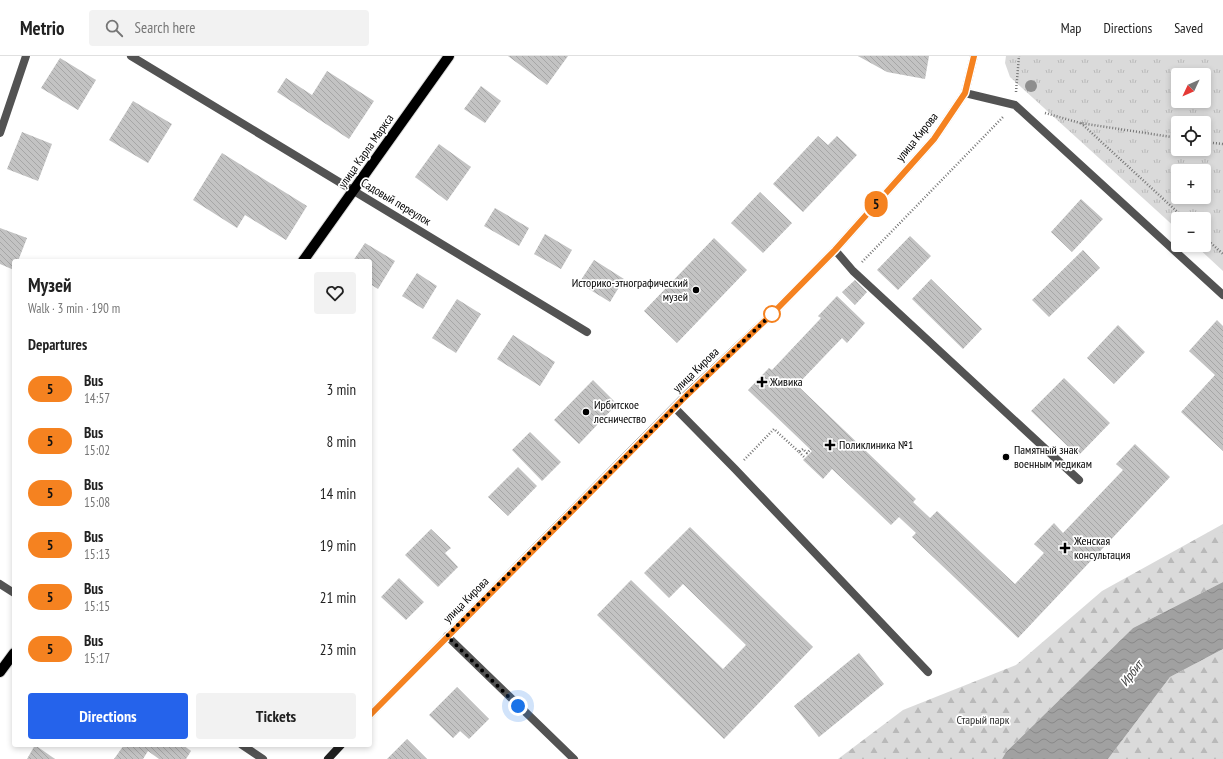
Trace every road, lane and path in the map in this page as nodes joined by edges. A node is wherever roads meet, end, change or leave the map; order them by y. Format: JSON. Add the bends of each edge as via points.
{"nodes":[{"id":1,"x":26,"y":56,"type":"edge"},
{"id":2,"x":131,"y":56,"type":"edge"},
{"id":3,"x":449,"y":56,"type":"edge"},
{"id":4,"x":974,"y":56,"type":"edge"},
{"id":5,"x":1019,"y":56,"type":"edge"},
{"id":6,"x":965,"y":93,"type":"junction"},
{"id":7,"x":1015,"y":105,"type":"junction"},
{"id":8,"x":1044,"y":113,"type":"dead end"},
{"id":9,"x":1080,"y":123,"type":"junction"},
{"id":10,"x":0,"y":133,"type":"edge"},
{"id":11,"x":1171,"y":137,"type":"edge"},
{"id":12,"x":1211,"y":143,"type":"edge"},
{"id":13,"x":1223,"y":144,"type":"edge"},
{"id":14,"x":354,"y":191,"type":"junction"},
{"id":15,"x":1177,"y":212,"type":"edge"},
{"id":16,"x":1211,"y":243,"type":"edge"},
{"id":17,"x":835,"y":250,"type":"junction"},
{"id":18,"x":1223,"y":254,"type":"edge"},
{"id":19,"x":304,"y":259,"type":"edge"},
{"id":20,"x":853,"y":270,"type":"junction"},
{"id":21,"x":1223,"y":295,"type":"edge"},
{"id":22,"x":587,"y":332,"type":"dead end"},
{"id":23,"x":675,"y":408,"type":"junction"},
{"id":24,"x":811,"y":449,"type":"dead end"},
{"id":25,"x":800,"y":452,"type":"junction"},
{"id":26,"x":805,"y":458,"type":"dead end"},
{"id":27,"x":735,"y":469,"type":"junction"},
{"id":28,"x":1079,"y":480,"type":"dead end"},
{"id":29,"x":0,"y":584,"type":"edge"},
{"id":30,"x":12,"y":592,"type":"edge"},
{"id":31,"x":447,"y":636,"type":"junction"},
{"id":32,"x":12,"y":656,"type":"edge"},
{"id":33,"x":0,"y":672,"type":"edge"},
{"id":34,"x":928,"y":672,"type":"dead end"},
{"id":35,"x":372,"y":713,"type":"edge"},
{"id":36,"x":245,"y":747,"type":"edge"},
{"id":37,"x":339,"y":747,"type":"edge"},
{"id":38,"x":263,"y":759,"type":"edge"},
{"id":39,"x":328,"y":759,"type":"edge"},
{"id":40,"x":574,"y":759,"type":"edge"}],
"edges":[{"from":1,"to":10,"type":"street"},
{"from":2,"to":14,"type":"street","name":"Садовый переулок"},
{"from":3,"to":14,"type":"main road","name":"улица Карла Маркса"},
{"from":4,"to":6,"type":"street","name":"улица Кирова"},
{"from":5,"to":7,"type":"path"},
{"from":6,"to":7,"type":"street"},
{"from":6,"to":17,"type":"street","name":"улица Кирова","via":[[934,139]]},
{"from":7,"to":20,"type":"path"},
{"from":7,"to":21,"type":"street"},
{"from":8,"to":9,"type":"path"},
{"from":9,"to":11,"type":"path"},
{"from":9,"to":15,"type":"path"},
{"from":12,"to":13,"type":"path"},
{"from":14,"to":19,"type":"main road","name":"улица Карла Маркса"},
{"from":14,"to":22,"type":"street","name":"Садовый переулок"},
{"from":16,"to":18,"type":"path"},
{"from":17,"to":20,"type":"street"},
{"from":17,"to":23,"type":"street","name":"улица Кирова"},
{"from":20,"to":28,"type":"street"},
{"from":23,"to":27,"type":"street"},
{"from":23,"to":31,"type":"street","name":"улица Кирова"},
{"from":24,"to":25,"type":"path","via":[[807,453],[803,449]]},
{"from":25,"to":26,"type":"path"},
{"from":25,"to":27,"type":"path","via":[[774,429]]},
{"from":27,"to":34,"type":"street"},
{"from":29,"to":30,"type":"street"},
{"from":31,"to":35,"type":"street","name":"улица Кирова"},
{"from":31,"to":40,"type":"street"},
{"from":32,"to":33,"type":"main road"},
{"from":36,"to":38,"type":"street"},
{"from":37,"to":39,"type":"street"}]}
